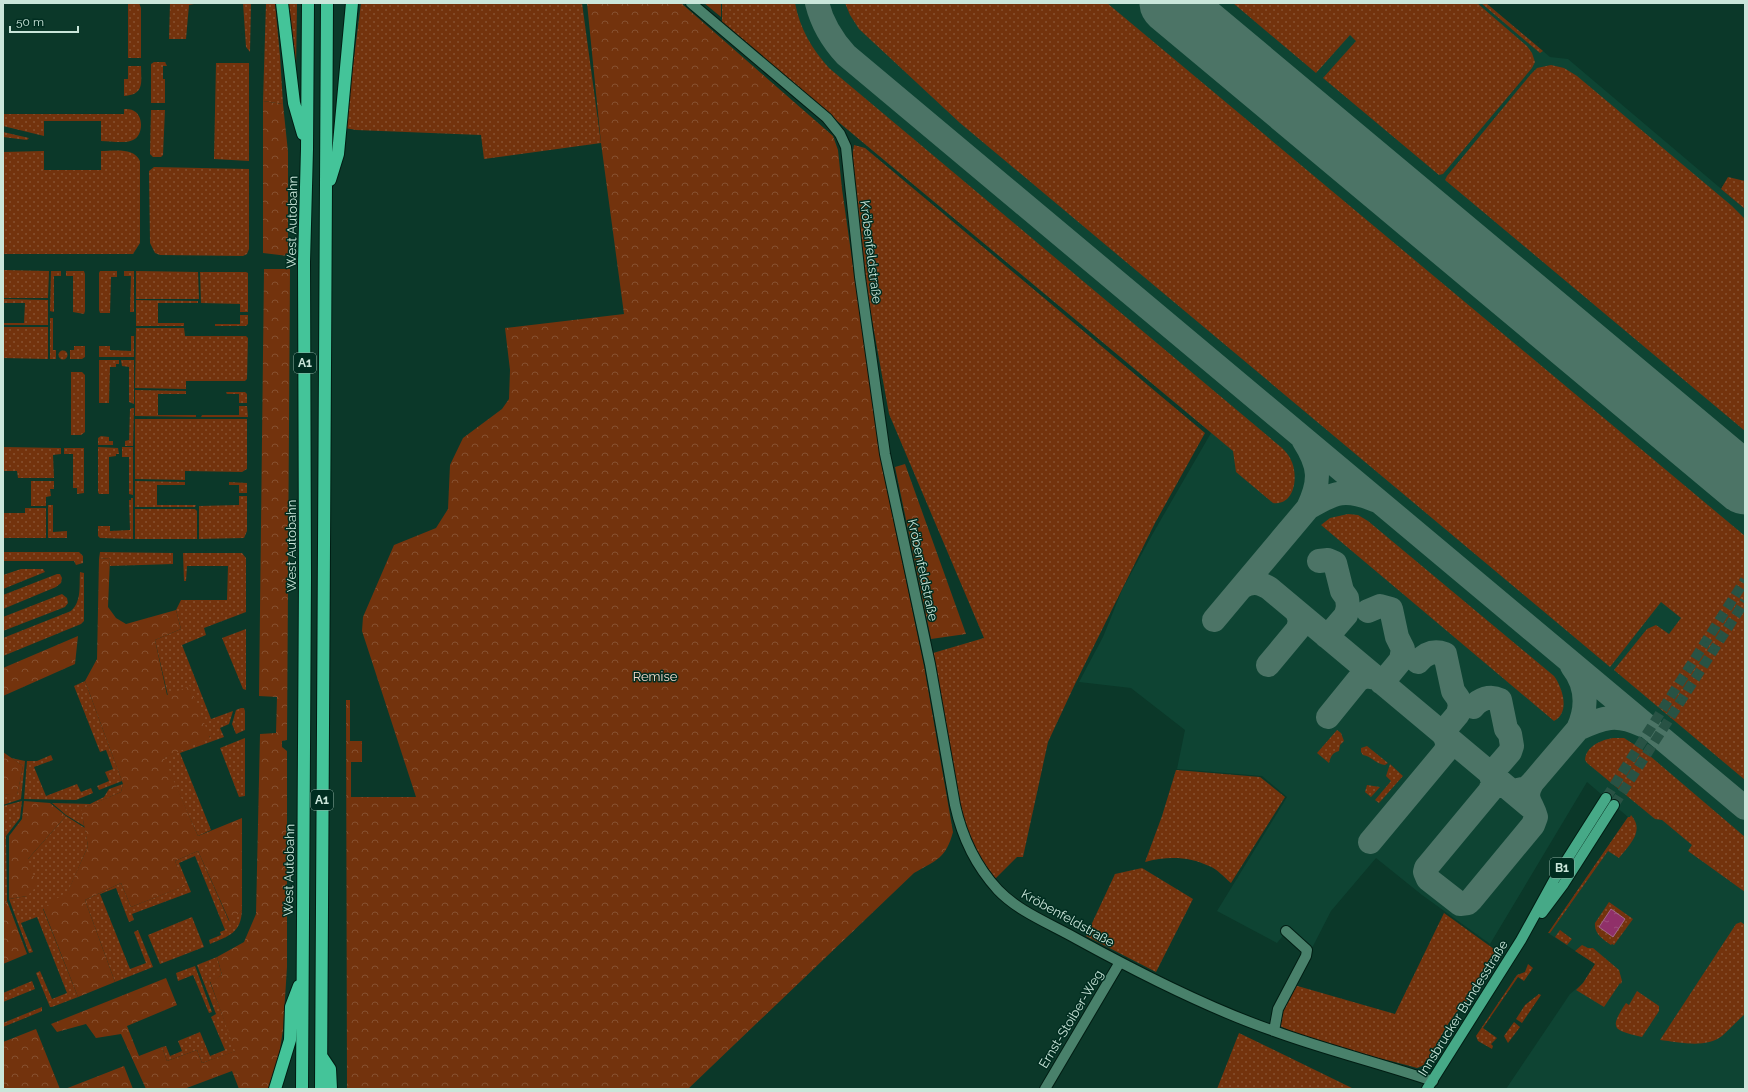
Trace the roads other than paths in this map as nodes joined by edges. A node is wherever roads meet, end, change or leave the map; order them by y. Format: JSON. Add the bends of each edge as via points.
{"nodes":[{"id":1,"x":282,"y":3,"type":"edge"},
{"id":2,"x":308,"y":3,"type":"edge"},
{"id":3,"x":327,"y":3,"type":"edge"},
{"id":4,"x":352,"y":3,"type":"edge"},
{"id":5,"x":691,"y":3,"type":"edge"},
{"id":6,"x":307,"y":149,"type":"junction"},
{"id":7,"x":326,"y":193,"type":"junction"},
{"id":8,"x":1606,"y":798,"type":"tunnel mouth"},
{"id":9,"x":1614,"y":805,"type":"tunnel mouth"},
{"id":10,"x":1286,"y":931,"type":"dead end"},
{"id":11,"x":1521,"y":940,"type":"junction"},
{"id":12,"x":1120,"y":962,"type":"junction"},
{"id":13,"x":302,"y":980,"type":"junction"},
{"id":14,"x":1274,"y":1031,"type":"junction"},
{"id":15,"x":322,"y":1057,"type":"junction"},
{"id":16,"x":1430,"y":1085,"type":"edge"},
{"id":17,"x":275,"y":1089,"type":"edge"},
{"id":18,"x":302,"y":1089,"type":"edge"},
{"id":19,"x":321,"y":1089,"type":"edge"},
{"id":20,"x":331,"y":1089,"type":"edge"},
{"id":21,"x":1045,"y":1089,"type":"edge"}],
"edges":[{"from":1,"to":6,"type":"highway","via":[[294,103]]},
{"from":2,"to":6,"type":"highway","name":"West Autobahn","number":"A1"},
{"from":3,"to":7,"type":"highway","number":"A1"},
{"from":4,"to":7,"type":"highway","via":[[338,154]]},
{"from":5,"to":12,"type":"street","name":"Kröbenfeldstraße","via":[[827,118],[840,134],[846,147],[860,278],[885,454],[930,664],[955,805],[969,849],[983,872],[1014,904]]},
{"from":6,"to":13,"type":"highway","name":"West Autobahn","number":"A1","via":[[304,262]]},
{"from":7,"to":15,"type":"highway","number":"A1"},
{"from":8,"to":11,"type":"main road","name":"Innsbrucker Bundesstraße","number":"B1","via":[[1554,880]]},
{"from":9,"to":11,"type":"main road","name":"Innsbrucker Bundesstraße","number":"B1","via":[[1563,885]]},
{"from":10,"to":14,"type":"street","via":[[1307,950],[1278,1009]]},
{"from":11,"to":16,"type":"main road","name":"Innsbrucker Bundesstraße","number":"B1"},
{"from":12,"to":14,"type":"street","name":"Kröbenfeldstraße","via":[[1211,1005]]},
{"from":12,"to":21,"type":"street","name":"Ernst-Stoiber-Weg"},
{"from":13,"to":17,"type":"highway","via":[[291,1007],[290,1040]]},
{"from":13,"to":18,"type":"highway","name":"West Autobahn","number":"A1"},
{"from":14,"to":16,"type":"street","name":"Kröbenfeldstraße"},
{"from":15,"to":19,"type":"highway","number":"A1"},
{"from":15,"to":20,"type":"highway","via":[[330,1069]]}]}
